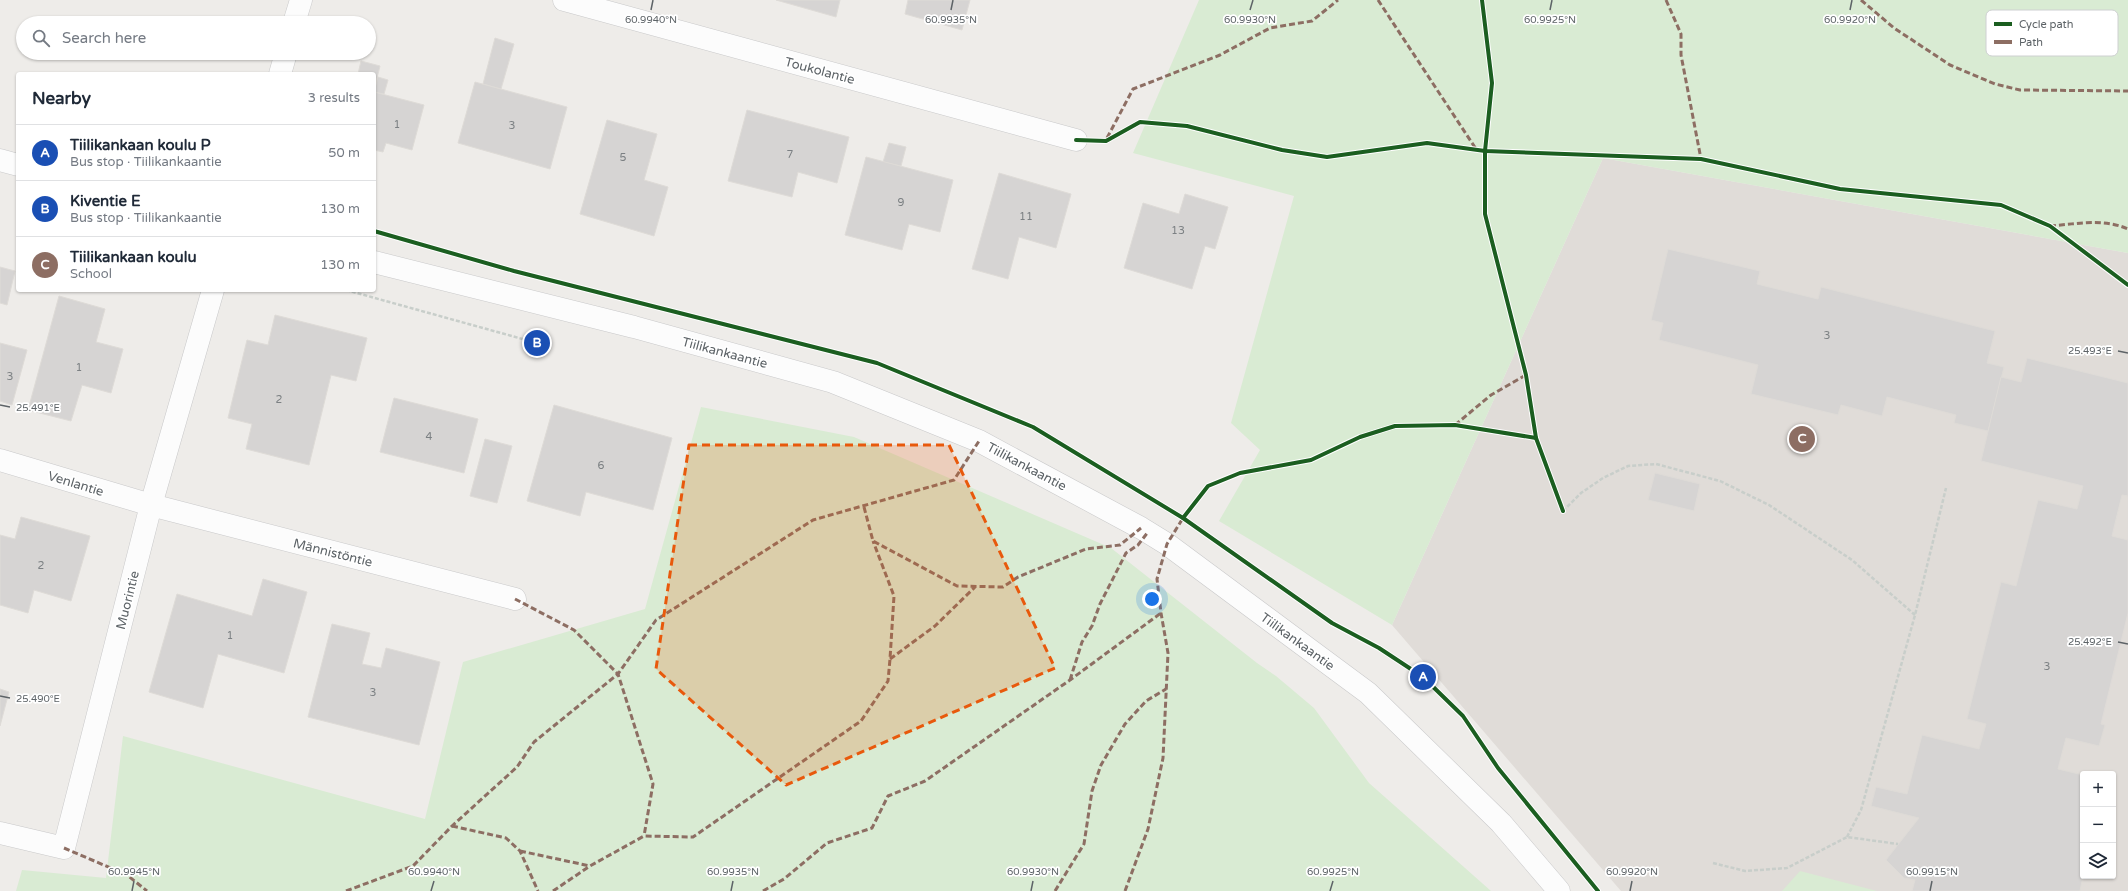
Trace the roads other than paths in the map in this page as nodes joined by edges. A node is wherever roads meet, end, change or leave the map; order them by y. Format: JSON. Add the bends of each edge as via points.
{"nodes":[{"id":1,"x":301,"y":0,"type":"edge"},
{"id":2,"x":564,"y":0,"type":"edge"},
{"id":3,"x":296,"y":16,"type":"edge"},
{"id":4,"x":284,"y":60,"type":"edge"},
{"id":5,"x":281,"y":72,"type":"edge"},
{"id":6,"x":1076,"y":140,"type":"dead end"},
{"id":7,"x":0,"y":160,"type":"edge"},
{"id":8,"x":16,"y":164,"type":"edge"},
{"id":9,"x":376,"y":262,"type":"edge"},
{"id":10,"x":212,"y":292,"type":"edge"},
{"id":11,"x":0,"y":460,"type":"edge"},
{"id":12,"x":151,"y":505,"type":"junction"},
{"id":13,"x":515,"y":599,"type":"dead end"},
{"id":14,"x":0,"y":834,"type":"edge"},
{"id":15,"x":1559,"y":891,"type":"edge"}],
"edges":[{"from":1,"to":3,"type":"street"},
{"from":2,"to":6,"type":"street","name":"Toukolantie"},
{"from":4,"to":5,"type":"street"},
{"from":7,"to":8,"type":"street"},
{"from":9,"to":15,"type":"street","name":"Tiilikankaantie","via":[[634,327],[833,382],[979,441],[1167,544],[1368,693],[1501,823]]},
{"from":10,"to":12,"type":"street","name":"Muorintie"},
{"from":11,"to":12,"type":"street","name":"Venlantie"},
{"from":12,"to":13,"type":"street","name":"Männistöntie"},
{"from":12,"to":14,"type":"street","name":"Muorintie","via":[[64,848]]}]}
